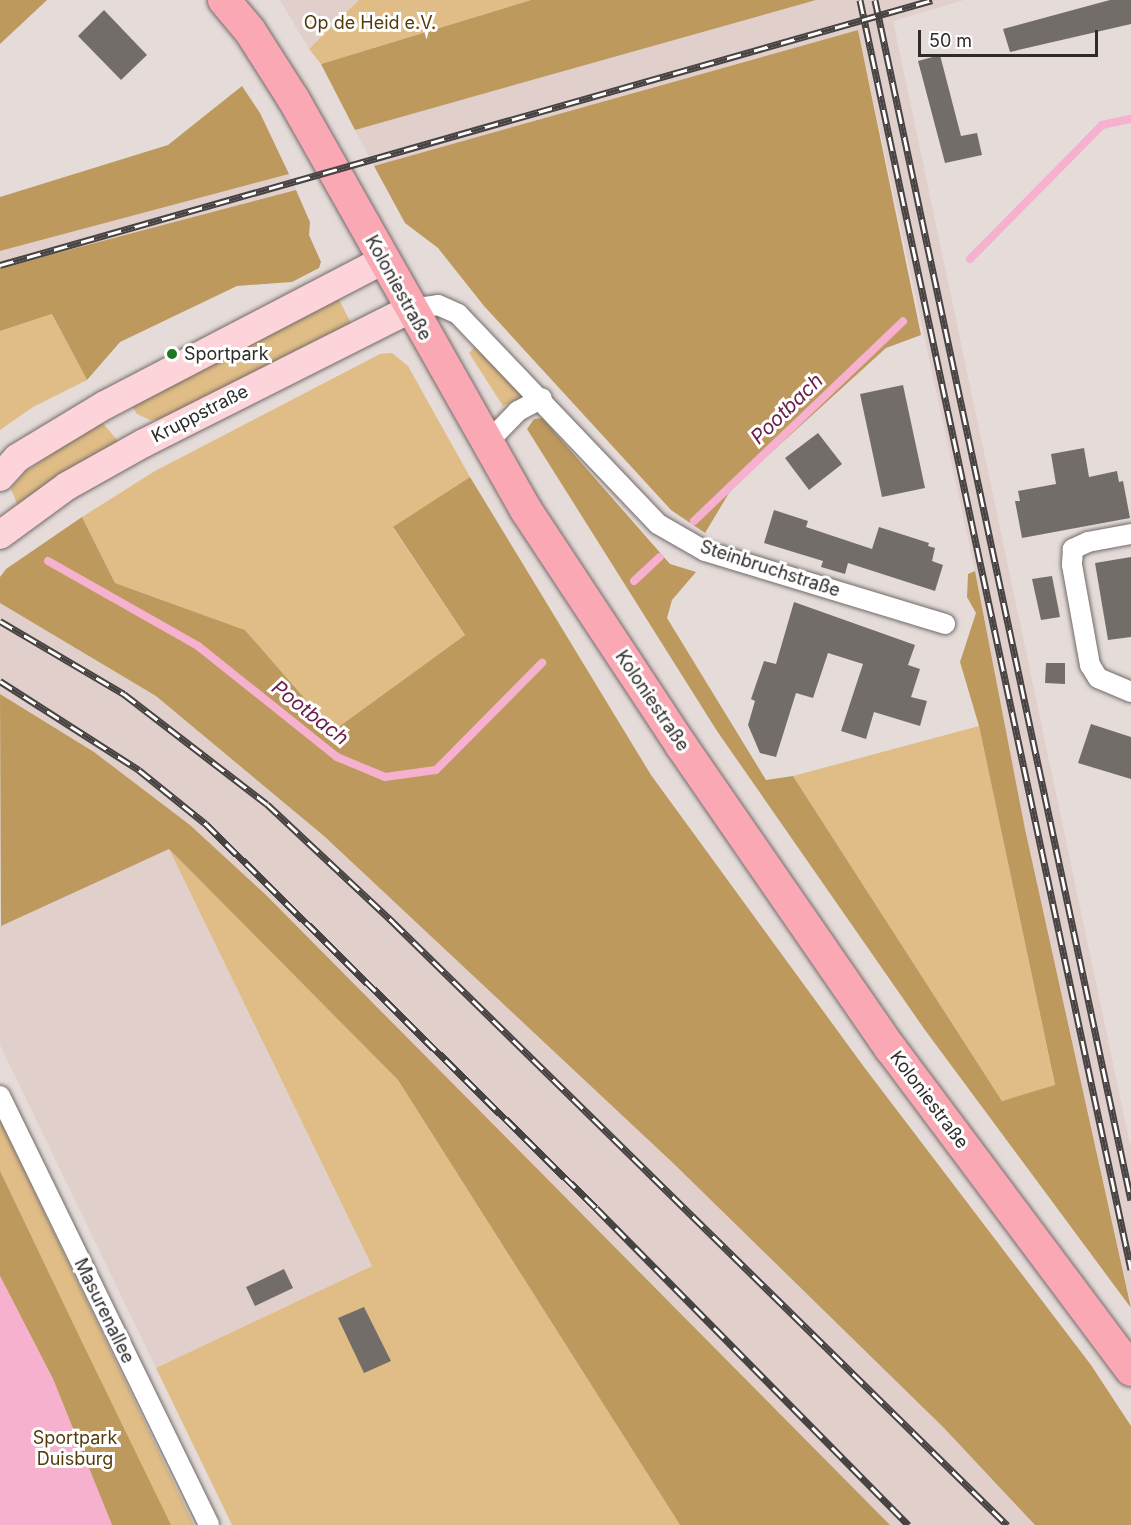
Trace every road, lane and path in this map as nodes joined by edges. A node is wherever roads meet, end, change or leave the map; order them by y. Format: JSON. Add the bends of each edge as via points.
{"nodes":[{"id":1,"x":224,"y":0,"type":"edge"},
{"id":2,"x":382,"y":261,"type":"junction"},
{"id":3,"x":410,"y":309,"type":"junction"},
{"id":4,"x":542,"y":398,"type":"junction"},
{"id":5,"x":487,"y":443,"type":"junction"},
{"id":6,"x":0,"y":477,"type":"edge"},
{"id":7,"x":1131,"y":534,"type":"edge"},
{"id":8,"x":0,"y":535,"type":"edge"},
{"id":9,"x":945,"y":624,"type":"dead end"},
{"id":10,"x":1131,"y":692,"type":"edge"},
{"id":11,"x":0,"y":1096,"type":"edge"},
{"id":12,"x":1131,"y":1370,"type":"edge"},
{"id":13,"x":209,"y":1525,"type":"edge"}],
"edges":[{"from":1,"to":2,"type":"main road","name":"Koloniestraße","via":[[250,30],[294,100]]},
{"from":2,"to":3,"type":"main road","name":"Koloniestraße"},
{"from":2,"to":6,"type":"street","via":[[105,405],[17,458]]},
{"from":3,"to":4,"type":"street","name":"Steinbruchstraße","via":[[438,305],[458,314]]},
{"from":3,"to":5,"type":"main road","name":"Koloniestraße"},
{"from":3,"to":8,"type":"street","name":"Kruppstraße","via":[[144,443],[67,486]]},
{"from":4,"to":5,"type":"street","via":[[518,411]]},
{"from":4,"to":9,"type":"street","name":"Steinbruchstraße","via":[[658,524],[705,551]]},
{"from":5,"to":12,"type":"main road","name":"Koloniestraße","via":[[681,745],[891,1049]]},
{"from":7,"to":10,"type":"street","via":[[1088,542],[1073,549],[1072,565],[1090,664],[1098,678]]},
{"from":11,"to":13,"type":"street","name":"Masurenallee"}]}
